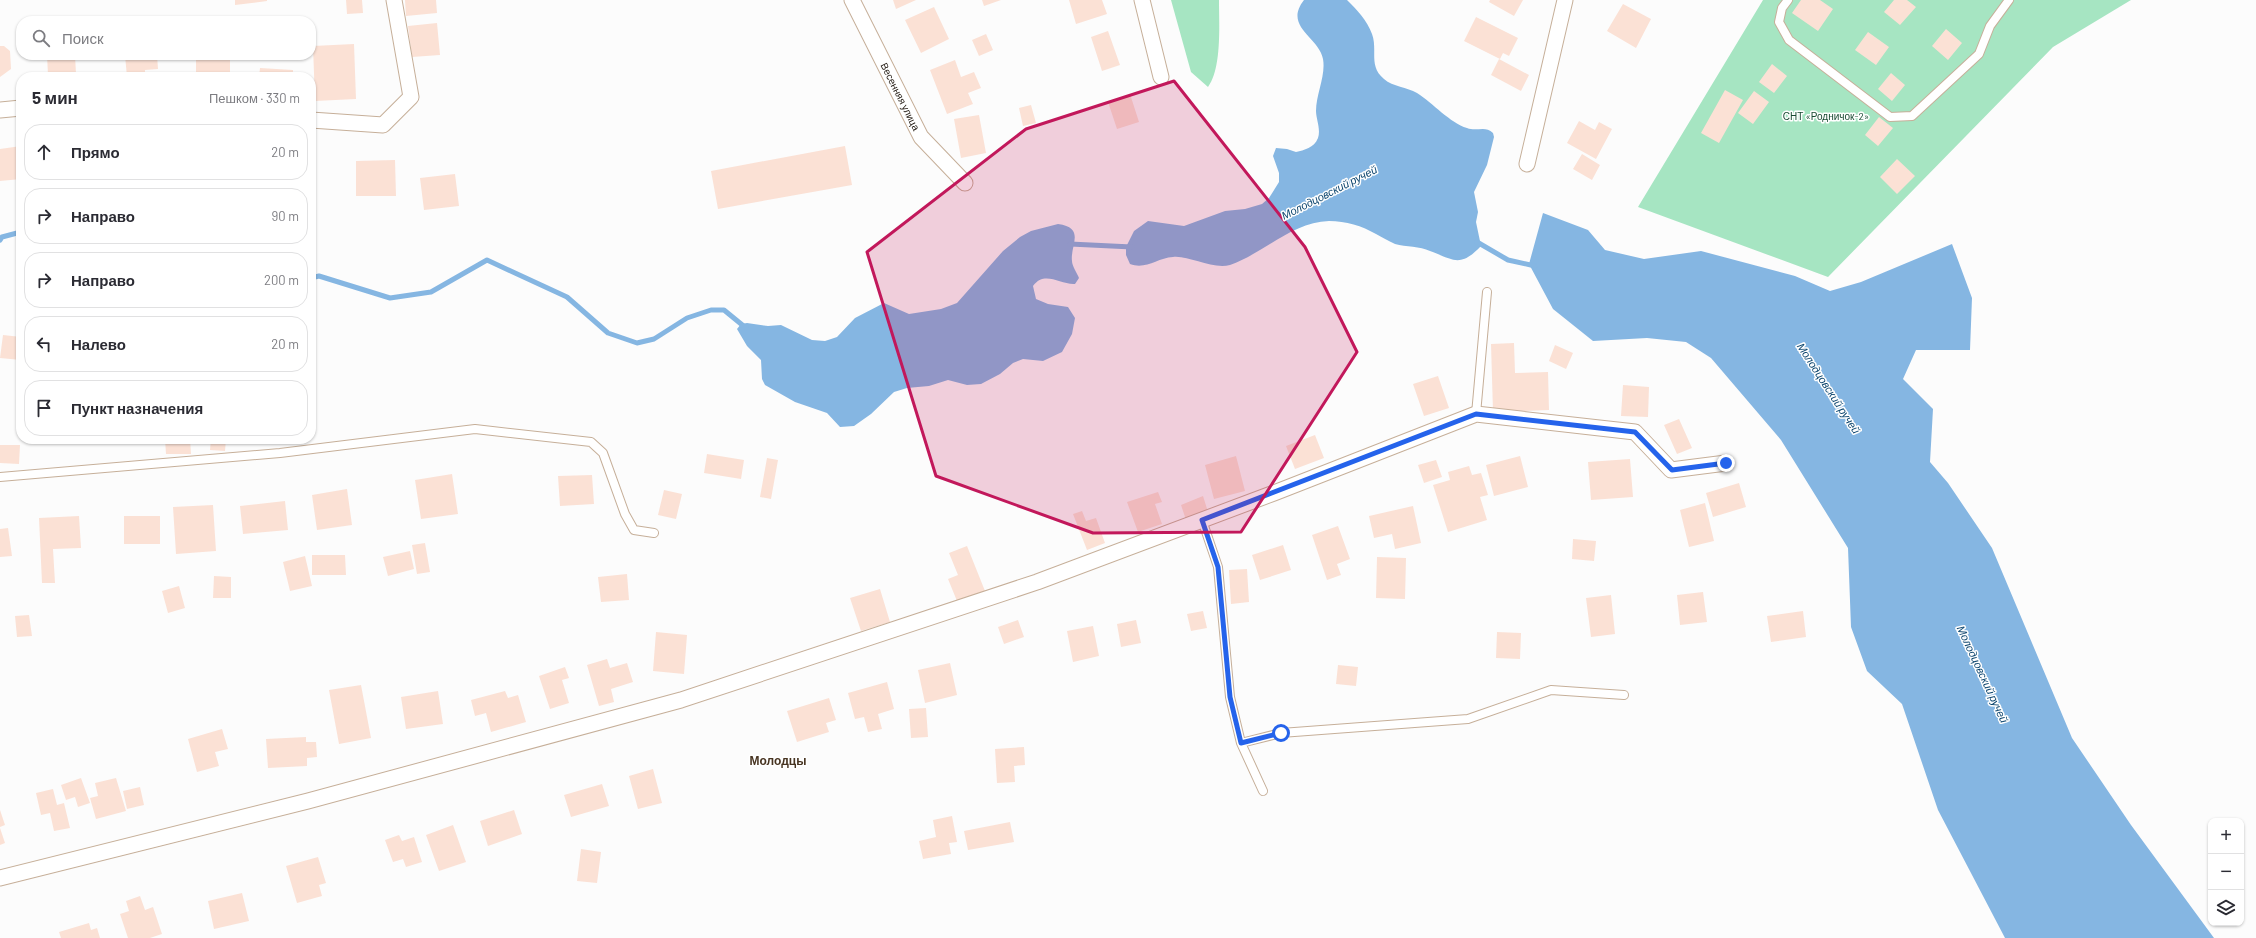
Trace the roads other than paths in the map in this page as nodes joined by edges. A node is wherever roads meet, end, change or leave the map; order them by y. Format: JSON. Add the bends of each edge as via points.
{"nodes":[{"id":1,"x":394,"y":0,"type":"edge"},
{"id":2,"x":852,"y":0,"type":"edge"},
{"id":3,"x":1142,"y":0,"type":"edge"},
{"id":4,"x":1565,"y":0,"type":"edge"},
{"id":5,"x":1788,"y":0,"type":"edge"},
{"id":6,"x":2009,"y":0,"type":"edge"},
{"id":7,"x":1162,"y":77,"type":"dead end"},
{"id":8,"x":16,"y":108,"type":"edge"},
{"id":9,"x":0,"y":110,"type":"edge"},
{"id":10,"x":316,"y":120,"type":"edge"},
{"id":11,"x":1527,"y":164,"type":"dead end"},
{"id":12,"x":965,"y":183,"type":"dead end"},
{"id":13,"x":1486,"y":292,"type":"dead end"},
{"id":14,"x":1476,"y":414,"type":"junction"},
{"id":15,"x":1726,"y":463,"type":"dead end"},
{"id":16,"x":0,"y":477,"type":"edge"},
{"id":17,"x":1202,"y":520,"type":"junction"},
{"id":18,"x":654,"y":533,"type":"dead end"},
{"id":19,"x":1624,"y":695,"type":"dead end"},
{"id":20,"x":1241,"y":743,"type":"junction"},
{"id":21,"x":1263,"y":791,"type":"dead end"},
{"id":22,"x":0,"y":878,"type":"edge"}],
"edges":[{"from":1,"to":10,"type":"street","via":[[411,97],[383,125]]},
{"from":2,"to":12,"type":"street","name":"Весенняя улица","via":[[921,137]]},
{"from":3,"to":7,"type":"street"},
{"from":4,"to":11,"type":"street"},
{"from":5,"to":6,"type":"lane","via":[[1782,8],[1779,22],[1789,40],[1890,117],[1912,116],[1979,54],[1990,26]]},
{"from":8,"to":9,"type":"street"},
{"from":13,"to":14,"type":"lane"},
{"from":14,"to":15,"type":"street","via":[[1635,432],[1672,470]]},
{"from":14,"to":17,"type":"street"},
{"from":16,"to":18,"type":"lane","via":[[280,453],[475,428],[591,442],[603,453],[625,514],[634,530]]},
{"from":17,"to":20,"type":"lane","via":[[1218,567],[1230,697]]},
{"from":17,"to":22,"type":"street","via":[[1037,582],[681,700],[308,801]]},
{"from":19,"to":20,"type":"lane","via":[[1551,690],[1468,719],[1281,733]]},
{"from":20,"to":21,"type":"lane"}]}
